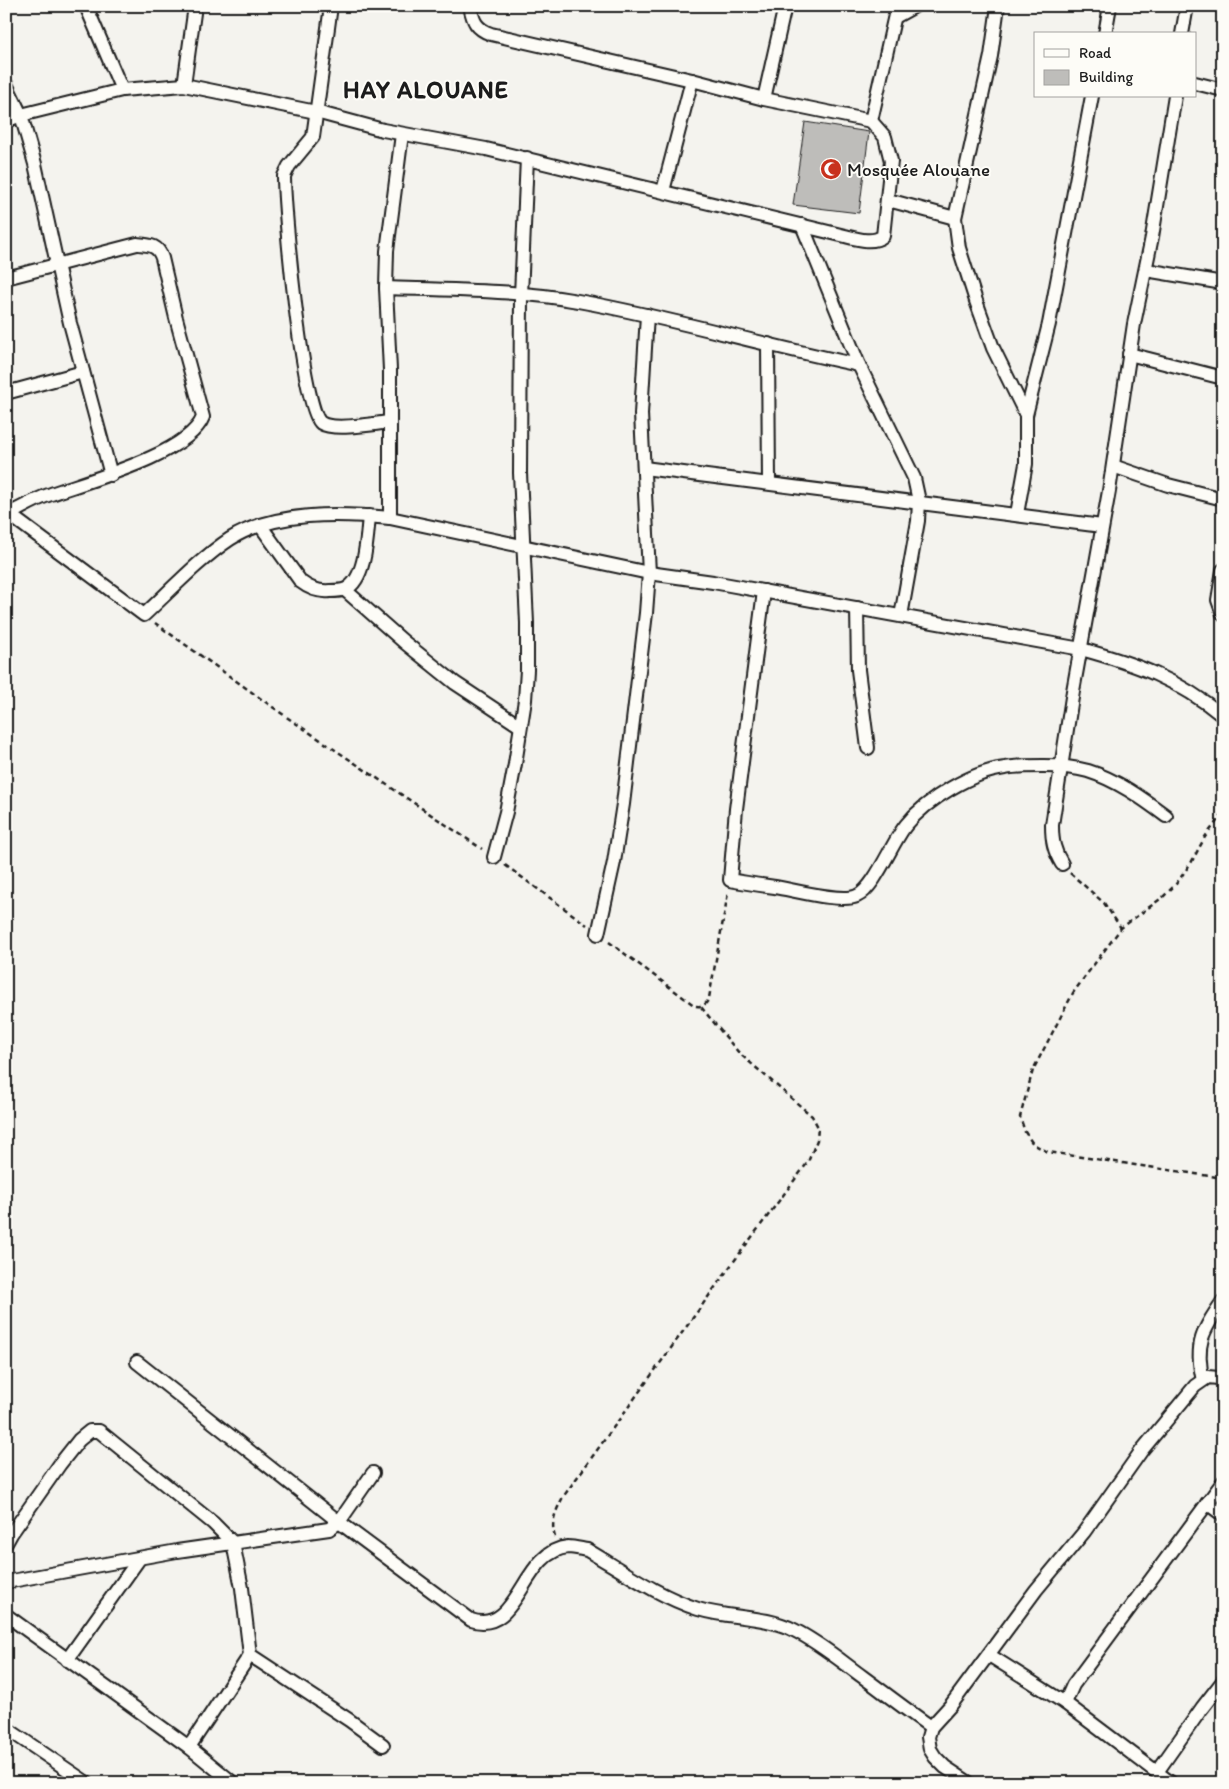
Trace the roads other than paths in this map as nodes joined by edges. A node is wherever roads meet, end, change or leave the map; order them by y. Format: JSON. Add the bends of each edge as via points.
{"nodes":[{"id":1,"x":86,"y":6,"type":"edge"},
{"id":2,"x":195,"y":6,"type":"edge"},
{"id":3,"x":331,"y":6,"type":"edge"},
{"id":4,"x":470,"y":6,"type":"edge"},
{"id":5,"x":785,"y":6,"type":"edge"},
{"id":6,"x":915,"y":6,"type":"edge"},
{"id":7,"x":998,"y":6,"type":"edge"},
{"id":8,"x":1110,"y":6,"type":"edge"},
{"id":9,"x":1187,"y":6,"type":"edge"},
{"id":10,"x":896,"y":12,"type":"edge"},
{"id":11,"x":1105,"y":32,"type":"edge"},
{"id":12,"x":1182,"y":32,"type":"edge"},
{"id":13,"x":692,"y":80,"type":"junction"},
{"id":14,"x":1196,"y":83,"type":"edge"},
{"id":15,"x":6,"y":84,"type":"edge"},
{"id":16,"x":184,"y":85,"type":"junction"},
{"id":17,"x":122,"y":90,"type":"junction"},
{"id":18,"x":1223,"y":90,"type":"edge"},
{"id":19,"x":1092,"y":98,"type":"edge"},
{"id":20,"x":1175,"y":98,"type":"edge"},
{"id":21,"x":764,"y":99,"type":"junction"},
{"id":22,"x":316,"y":112,"type":"junction"},
{"id":23,"x":21,"y":115,"type":"junction"},
{"id":24,"x":6,"y":121,"type":"edge"},
{"id":25,"x":871,"y":121,"type":"junction"},
{"id":26,"x":402,"y":134,"type":"junction"},
{"id":27,"x":527,"y":158,"type":"junction"},
{"id":28,"x":663,"y":191,"type":"junction"},
{"id":29,"x":888,"y":200,"type":"junction"},
{"id":30,"x":955,"y":218,"type":"junction"},
{"id":31,"x":802,"y":225,"type":"junction"},
{"id":32,"x":57,"y":265,"type":"junction"},
{"id":33,"x":1146,"y":270,"type":"junction"},
{"id":34,"x":6,"y":278,"type":"edge"},
{"id":35,"x":1223,"y":283,"type":"edge"},
{"id":36,"x":386,"y":288,"type":"junction"},
{"id":37,"x":520,"y":295,"type":"junction"},
{"id":38,"x":647,"y":315,"type":"junction"},
{"id":39,"x":768,"y":344,"type":"junction"},
{"id":40,"x":1129,"y":354,"type":"junction"},
{"id":41,"x":859,"y":364,"type":"junction"},
{"id":42,"x":83,"y":372,"type":"junction"},
{"id":43,"x":1223,"y":378,"type":"edge"},
{"id":44,"x":6,"y":393,"type":"edge"},
{"id":45,"x":1026,"y":416,"type":"junction"},
{"id":46,"x":389,"y":422,"type":"junction"},
{"id":47,"x":1112,"y":466,"type":"junction"},
{"id":48,"x":644,"y":468,"type":"junction"},
{"id":49,"x":110,"y":475,"type":"junction"},
{"id":50,"x":768,"y":483,"type":"junction"},
{"id":51,"x":1223,"y":499,"type":"edge"},
{"id":52,"x":919,"y":501,"type":"junction"},
{"id":53,"x":8,"y":513,"type":"edge"},
{"id":54,"x":1018,"y":514,"type":"junction"},
{"id":55,"x":369,"y":516,"type":"junction"},
{"id":56,"x":390,"y":518,"type":"junction"},
{"id":57,"x":260,"y":525,"type":"junction"},
{"id":58,"x":1102,"y":526,"type":"junction"},
{"id":59,"x":523,"y":547,"type":"junction"},
{"id":60,"x":1223,"y":570,"type":"edge"},
{"id":61,"x":649,"y":573,"type":"junction"},
{"id":62,"x":344,"y":590,"type":"junction"},
{"id":63,"x":764,"y":592,"type":"junction"},
{"id":64,"x":857,"y":608,"type":"junction"},
{"id":65,"x":1223,"y":614,"type":"edge"},
{"id":66,"x":901,"y":616,"type":"junction"},
{"id":67,"x":1081,"y":649,"type":"junction"},
{"id":68,"x":1223,"y":716,"type":"edge"},
{"id":69,"x":520,"y":726,"type":"junction"},
{"id":70,"x":868,"y":748,"type":"dead end"},
{"id":71,"x":1062,"y":766,"type":"junction"},
{"id":72,"x":1166,"y":816,"type":"dead end"},
{"id":73,"x":494,"y":857,"type":"road end"},
{"id":74,"x":1062,"y":864,"type":"road end"},
{"id":75,"x":598,"y":934,"type":"road end"},
{"id":76,"x":1223,"y":1301,"type":"edge"},
{"id":77,"x":137,"y":1362,"type":"dead end"},
{"id":78,"x":1202,"y":1380,"type":"junction"},
{"id":79,"x":1223,"y":1381,"type":"edge"},
{"id":80,"x":373,"y":1473,"type":"dead end"},
{"id":81,"x":1223,"y":1482,"type":"edge"},
{"id":82,"x":1207,"y":1502,"type":"junction"},
{"id":83,"x":1223,"y":1515,"type":"edge"},
{"id":84,"x":339,"y":1522,"type":"junction"},
{"id":85,"x":6,"y":1543,"type":"edge"},
{"id":86,"x":233,"y":1543,"type":"junction"},
{"id":87,"x":139,"y":1559,"type":"junction"},
{"id":88,"x":6,"y":1582,"type":"edge"},
{"id":89,"x":6,"y":1615,"type":"edge"},
{"id":90,"x":250,"y":1655,"type":"junction"},
{"id":91,"x":989,"y":1655,"type":"junction"},
{"id":92,"x":66,"y":1660,"type":"junction"},
{"id":93,"x":1223,"y":1682,"type":"edge"},
{"id":94,"x":1065,"y":1703,"type":"junction"},
{"id":95,"x":931,"y":1727,"type":"junction"},
{"id":96,"x":6,"y":1728,"type":"edge"},
{"id":97,"x":383,"y":1745,"type":"dead end"},
{"id":98,"x":189,"y":1747,"type":"junction"},
{"id":99,"x":1157,"y":1772,"type":"junction"},
{"id":100,"x":87,"y":1783,"type":"edge"},
{"id":101,"x":233,"y":1783,"type":"edge"},
{"id":102,"x":969,"y":1783,"type":"edge"},
{"id":103,"x":1171,"y":1783,"type":"edge"}],
"edges":[{"from":1,"to":17,"type":"street"},
{"from":2,"to":16,"type":"street"},
{"from":3,"to":22,"type":"street"},
{"from":4,"to":13,"type":"street","via":[[472,18],[482,31]]},
{"from":5,"to":21,"type":"street"},
{"from":6,"to":10,"type":"street"},
{"from":7,"to":30,"type":"street","via":[[991,56]]},
{"from":8,"to":11,"type":"street"},
{"from":9,"to":12,"type":"street"},
{"from":10,"to":25,"type":"street"},
{"from":13,"to":21,"type":"street"},
{"from":13,"to":28,"type":"street"},
{"from":14,"to":18,"type":"street"},
{"from":15,"to":23,"type":"street"},
{"from":16,"to":17,"type":"street"},
{"from":16,"to":22,"type":"street"},
{"from":17,"to":23,"type":"street"},
{"from":19,"to":45,"type":"street","via":[[1049,324]]},
{"from":20,"to":33,"type":"street"},
{"from":21,"to":25,"type":"street"},
{"from":22,"to":26,"type":"street"},
{"from":22,"to":46,"type":"street","via":[[313,136],[284,176],[289,250],[312,405],[319,421],[326,425]]},
{"from":23,"to":24,"type":"street"},
{"from":23,"to":32,"type":"street"},
{"from":25,"to":29,"type":"street","via":[[885,137],[891,161]]},
{"from":26,"to":27,"type":"street"},
{"from":26,"to":36,"type":"street","via":[[388,241]]},
{"from":27,"to":28,"type":"street"},
{"from":27,"to":37,"type":"street"},
{"from":28,"to":31,"type":"street"},
{"from":29,"to":30,"type":"street"},
{"from":29,"to":31,"type":"street","via":[[883,236],[879,239],[860,240]]},
{"from":30,"to":45,"type":"street","via":[[959,248],[982,320]]},
{"from":31,"to":41,"type":"street"},
{"from":32,"to":34,"type":"street"},
{"from":32,"to":42,"type":"street"},
{"from":32,"to":49,"type":"street","via":[[137,244],[153,245],[160,251],[203,417],[188,437]]},
{"from":33,"to":35,"type":"street"},
{"from":33,"to":40,"type":"street"},
{"from":36,"to":37,"type":"street"},
{"from":36,"to":46,"type":"street"},
{"from":37,"to":38,"type":"street","via":[[578,301]]},
{"from":37,"to":59,"type":"street"},
{"from":38,"to":39,"type":"street"},
{"from":38,"to":48,"type":"street","via":[[641,414]]},
{"from":39,"to":41,"type":"street"},
{"from":39,"to":50,"type":"street"},
{"from":40,"to":43,"type":"street"},
{"from":40,"to":47,"type":"street"},
{"from":41,"to":52,"type":"street","via":[[914,478]]},
{"from":42,"to":44,"type":"street"},
{"from":42,"to":49,"type":"street"},
{"from":45,"to":54,"type":"street","via":[[1026,464]]},
{"from":46,"to":56,"type":"street"},
{"from":47,"to":51,"type":"street"},
{"from":47,"to":58,"type":"street"},
{"from":48,"to":50,"type":"street"},
{"from":48,"to":61,"type":"street"},
{"from":49,"to":53,"type":"street","via":[[49,494]]},
{"from":50,"to":52,"type":"street"},
{"from":52,"to":54,"type":"street"},
{"from":52,"to":66,"type":"street"},
{"from":53,"to":57,"type":"street","via":[[144,615],[214,552]]},
{"from":54,"to":58,"type":"street"},
{"from":55,"to":56,"type":"street"},
{"from":55,"to":57,"type":"street","via":[[307,516]]},
{"from":55,"to":62,"type":"street","via":[[362,565],[354,582]]},
{"from":56,"to":59,"type":"street"},
{"from":57,"to":62,"type":"street","via":[[300,582],[317,591]]},
{"from":58,"to":67,"type":"street"},
{"from":59,"to":61,"type":"street"},
{"from":59,"to":69,"type":"street","via":[[527,670]]},
{"from":60,"to":65,"type":"street","via":[[1218,600]]},
{"from":61,"to":63,"type":"street"},
{"from":61,"to":75,"type":"street","via":[[623,804]]},
{"from":62,"to":69,"type":"street","via":[[455,683]]},
{"from":63,"to":64,"type":"street"},
{"from":63,"to":71,"type":"street","via":[[730,880],[832,897],[854,897],[868,888],[904,826],[938,796],[984,773],[1004,768]]},
{"from":64,"to":66,"type":"street"},
{"from":64,"to":70,"type":"street","via":[[858,670]]},
{"from":66,"to":67,"type":"street"},
{"from":67,"to":68,"type":"street","via":[[1160,675]]},
{"from":67,"to":71,"type":"street"},
{"from":69,"to":73,"type":"street","via":[[506,812]]},
{"from":71,"to":72,"type":"street","via":[[1088,771],[1113,781]]},
{"from":71,"to":74,"type":"street","via":[[1052,842]]},
{"from":76,"to":78,"type":"street","via":[[1208,1322],[1200,1342],[1198,1363]]},
{"from":77,"to":84,"type":"street"},
{"from":78,"to":79,"type":"street","via":[[1214,1377]]},
{"from":78,"to":91,"type":"street","via":[[1142,1450],[1084,1532],[1036,1590]]},
{"from":80,"to":84,"type":"street"},
{"from":81,"to":82,"type":"street"},
{"from":82,"to":83,"type":"street"},
{"from":82,"to":94,"type":"street","via":[[1073,1685]]},
{"from":84,"to":86,"type":"street","via":[[323,1531]]},
{"from":84,"to":95,"type":"street","via":[[453,1608],[471,1620],[486,1623],[508,1610],[537,1565],[550,1553],[570,1547],[587,1550],[652,1589],[698,1608],[759,1618],[794,1630],[828,1650]]},
{"from":85,"to":86,"type":"street","via":[[64,1459],[83,1436],[94,1430],[106,1436]]},
{"from":86,"to":87,"type":"street"},
{"from":86,"to":90,"type":"street"},
{"from":87,"to":88,"type":"street"},
{"from":87,"to":92,"type":"street"},
{"from":89,"to":92,"type":"street"},
{"from":90,"to":97,"type":"street"},
{"from":90,"to":98,"type":"street"},
{"from":91,"to":94,"type":"street"},
{"from":91,"to":95,"type":"street"},
{"from":92,"to":98,"type":"street"},
{"from":93,"to":99,"type":"street"},
{"from":94,"to":99,"type":"street"},
{"from":95,"to":102,"type":"street","via":[[928,1737],[930,1750],[945,1767]]},
{"from":96,"to":100,"type":"street"},
{"from":98,"to":101,"type":"street"},
{"from":99,"to":103,"type":"street"}]}
